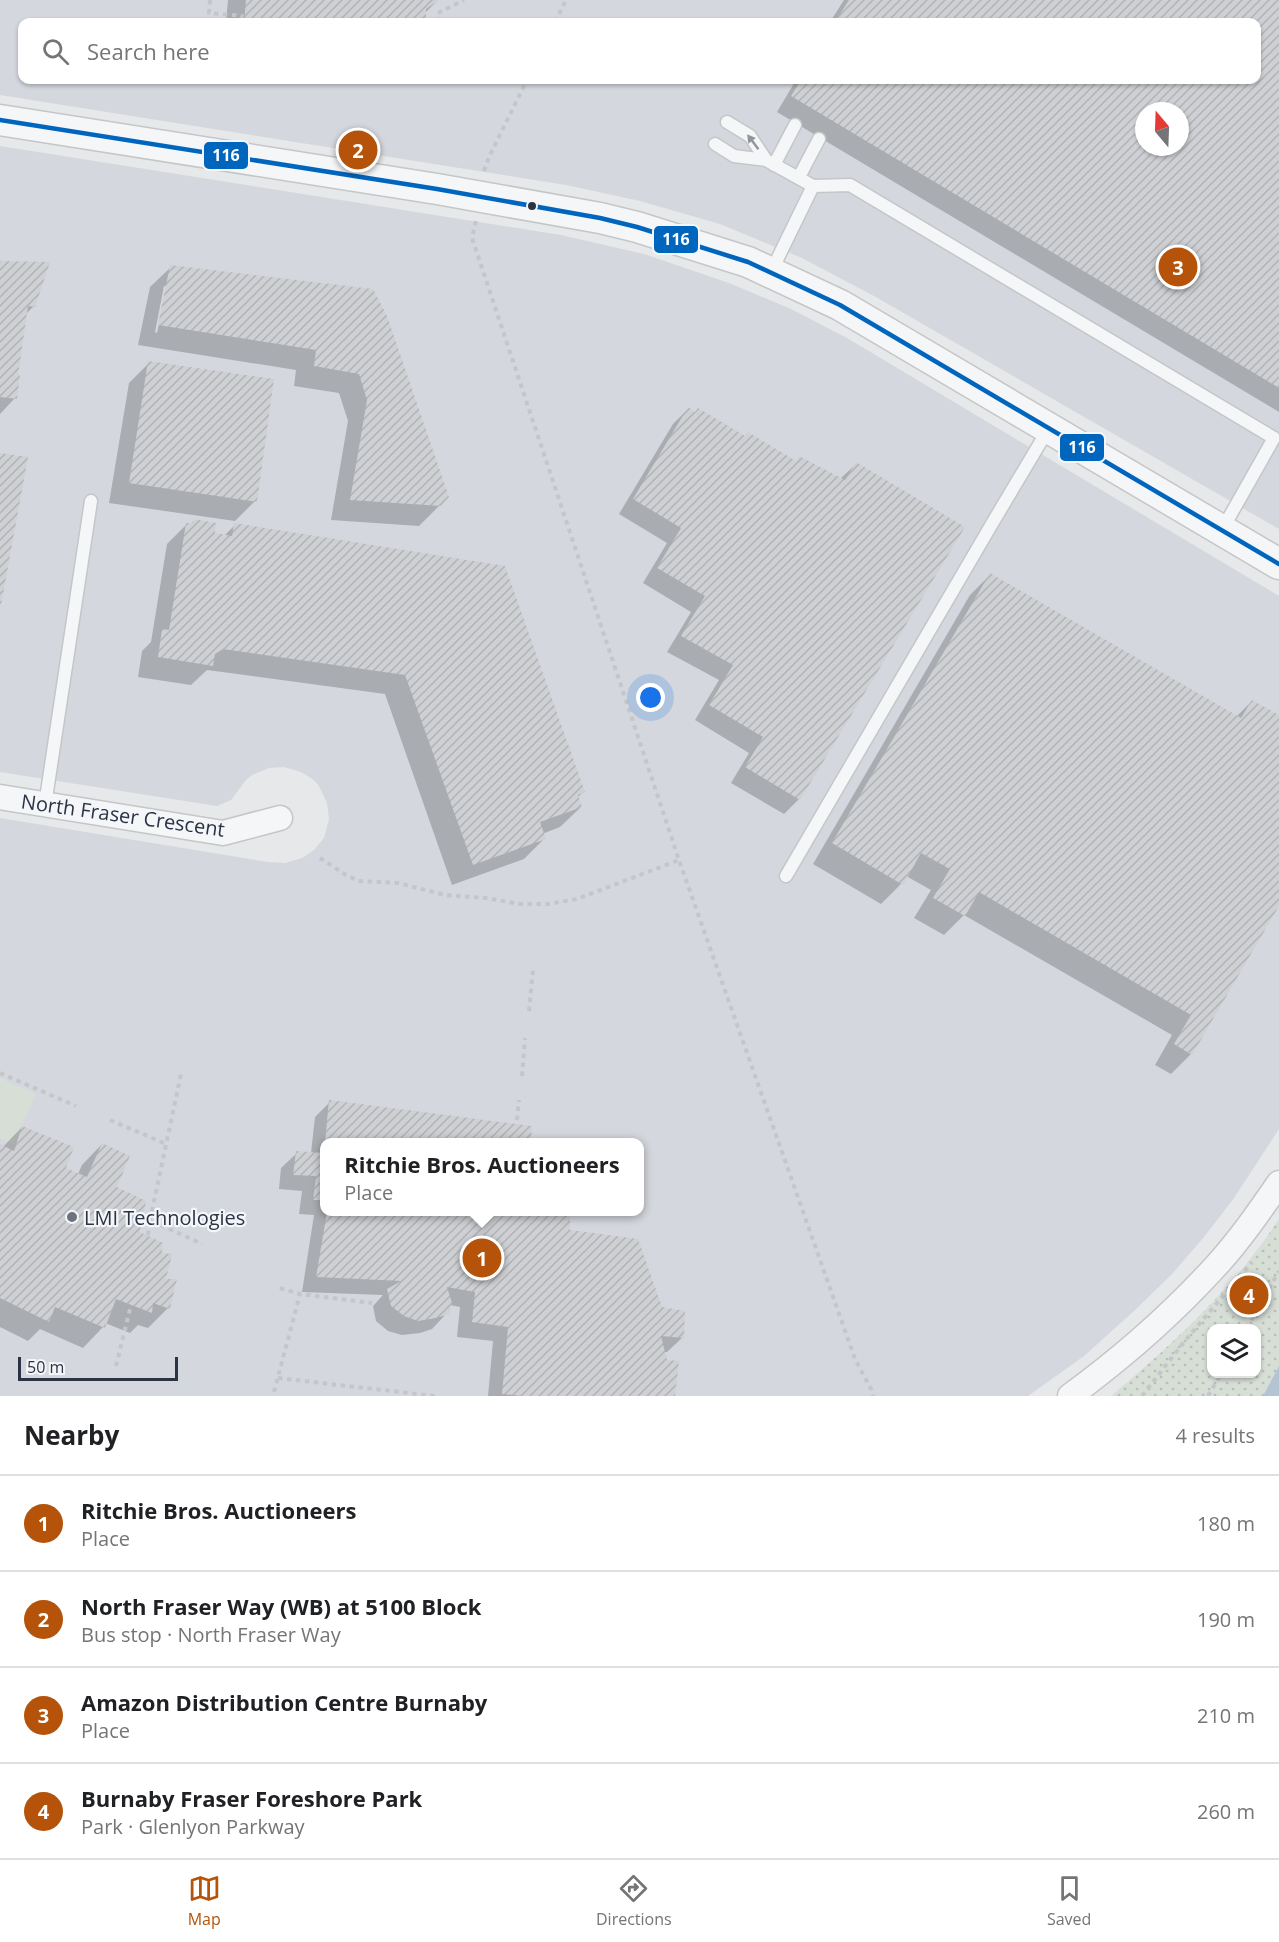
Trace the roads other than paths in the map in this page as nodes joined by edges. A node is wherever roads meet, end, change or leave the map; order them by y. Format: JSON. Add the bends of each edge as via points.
{"nodes":[{"id":1,"x":0,"y":120,"type":"edge"},
{"id":2,"x":728,"y":122,"type":"dead end"},
{"id":3,"x":795,"y":125,"type":"dead end"},
{"id":4,"x":819,"y":139,"type":"dead end"},
{"id":5,"x":715,"y":144,"type":"dead end"},
{"id":6,"x":770,"y":162,"type":"junction"},
{"id":7,"x":799,"y":177,"type":"junction"},
{"id":8,"x":813,"y":186,"type":"junction"},
{"id":9,"x":771,"y":272,"type":"junction"},
{"id":10,"x":1049,"y":429,"type":"junction"},
{"id":11,"x":1276,"y":440,"type":"edge"},
{"id":12,"x":92,"y":501,"type":"dead end"},
{"id":13,"x":1222,"y":530,"type":"junction"},
{"id":14,"x":1279,"y":564,"type":"edge"},
{"id":15,"x":0,"y":798,"type":"edge"},
{"id":16,"x":45,"y":805,"type":"junction"},
{"id":17,"x":280,"y":818,"type":"dead end"},
{"id":18,"x":786,"y":876,"type":"dead end"},
{"id":19,"x":1279,"y":1183,"type":"edge"},
{"id":20,"x":1070,"y":1396,"type":"edge"}],
"edges":[{"from":1,"to":9,"type":"street","via":[[600,218],[692,243]]},
{"from":6,"to":2,"type":"lane","one_way":true,"via":[[750,135]]},
{"from":3,"to":6,"type":"lane"},
{"from":4,"to":7,"type":"lane"},
{"from":5,"to":6,"type":"lane","via":[[734,156]]},
{"from":6,"to":7,"type":"lane"},
{"from":7,"to":8,"type":"lane"},
{"from":8,"to":9,"type":"lane"},
{"from":8,"to":11,"type":"lane","via":[[850,185]]},
{"from":9,"to":10,"type":"street","via":[[840,305]]},
{"from":10,"to":13,"type":"street"},
{"from":10,"to":18,"type":"lane"},
{"from":11,"to":13,"type":"lane"},
{"from":12,"to":16,"type":"lane"},
{"from":13,"to":14,"type":"street"},
{"from":15,"to":16,"type":"street","name":"North Fraser Crescent"},
{"from":16,"to":17,"type":"street","name":"North Fraser Crescent","via":[[224,833]]},
{"from":19,"to":20,"type":"street","via":[[1216,1266],[1178,1305]]}]}
